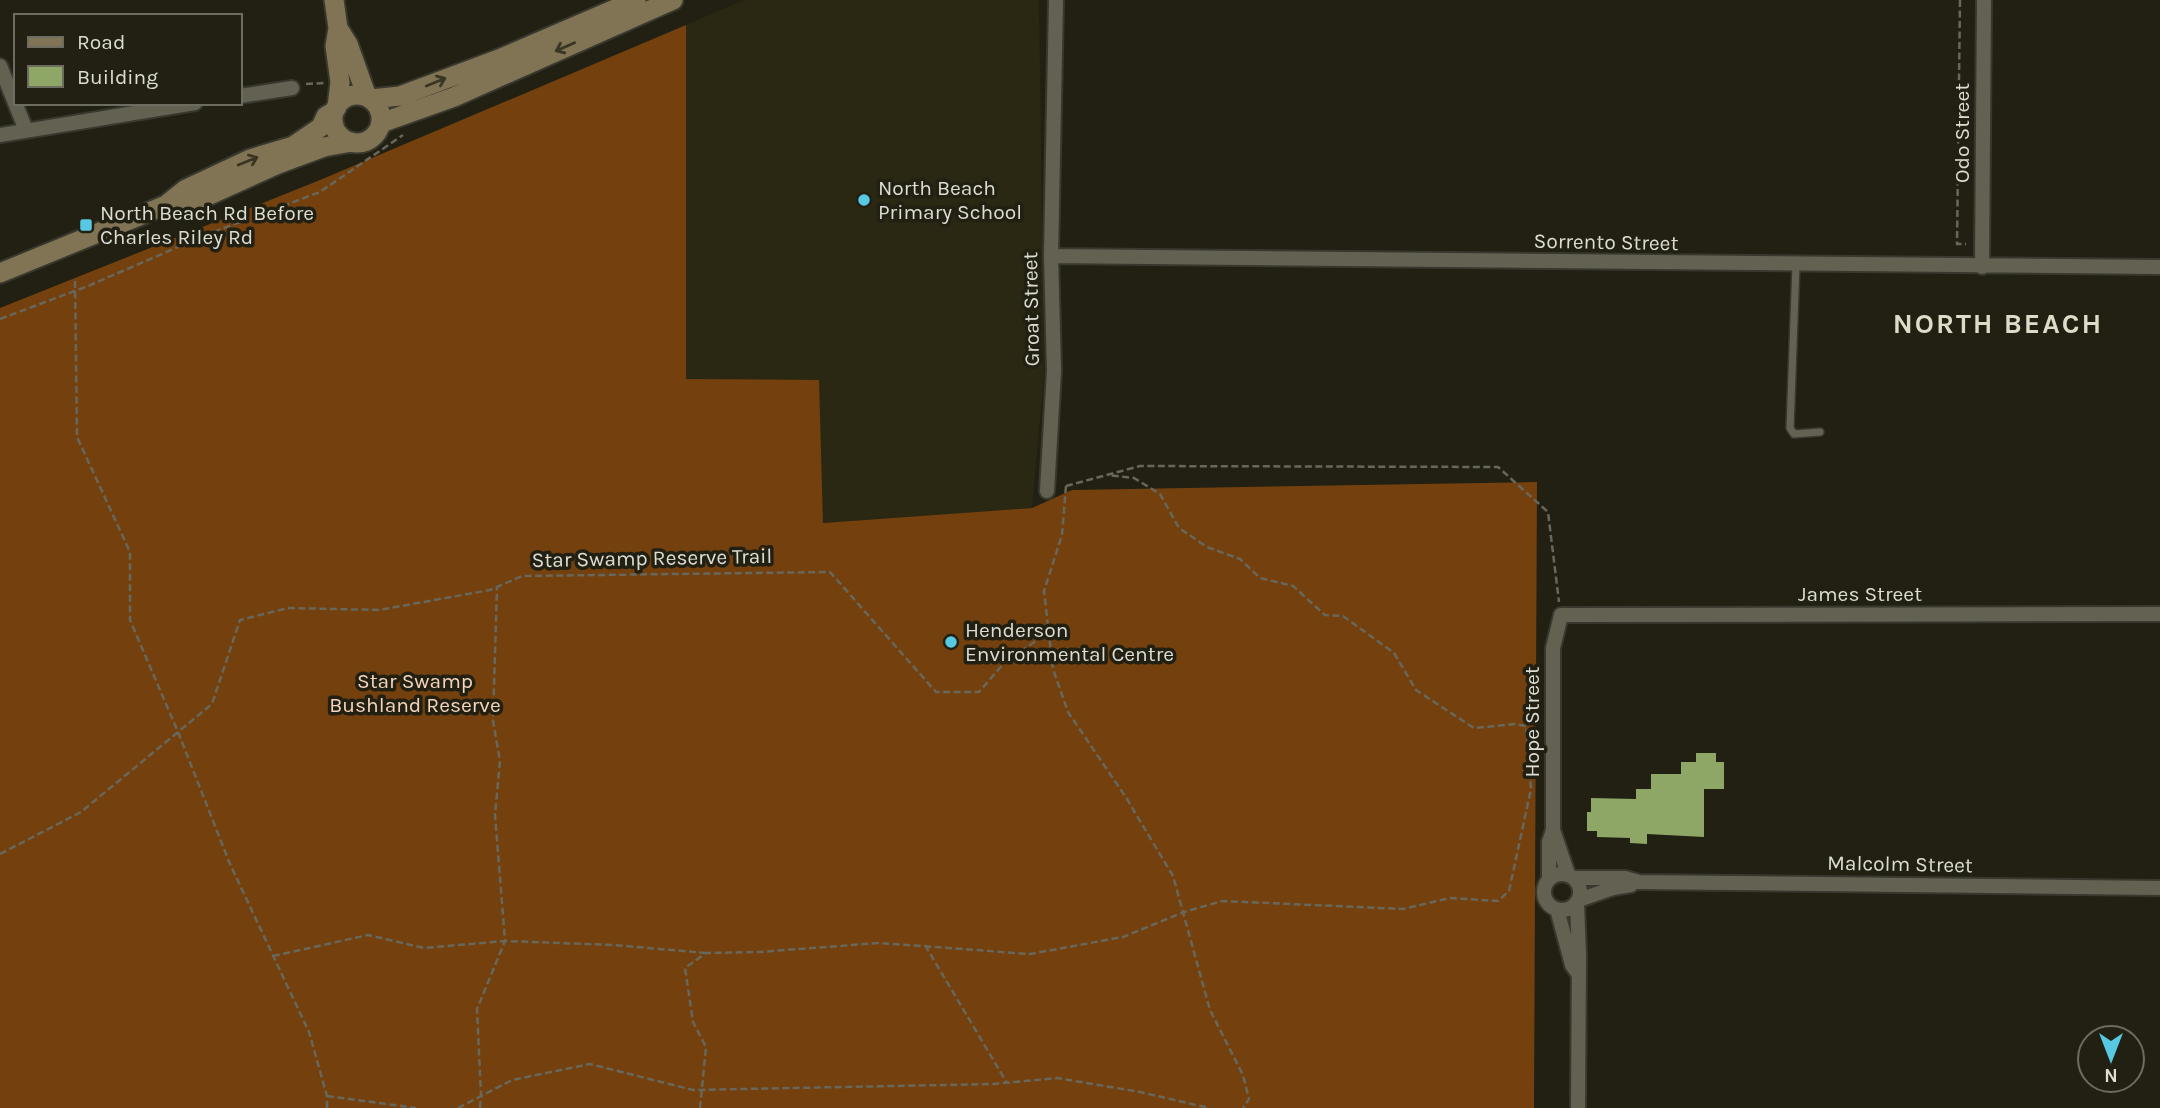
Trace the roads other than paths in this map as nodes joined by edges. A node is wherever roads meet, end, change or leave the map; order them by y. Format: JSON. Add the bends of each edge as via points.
{"nodes":[{"id":1,"x":334,"y":0,"type":"edge"},
{"id":2,"x":636,"y":0,"type":"edge"},
{"id":3,"x":673,"y":0,"type":"edge"},
{"id":4,"x":1056,"y":0,"type":"edge"},
{"id":5,"x":1984,"y":0,"type":"edge"},
{"id":6,"x":338,"y":28,"type":"junction"},
{"id":7,"x":0,"y":66,"type":"edge"},
{"id":8,"x":292,"y":88,"type":"dead end"},
{"id":9,"x":242,"y":96,"type":"edge"},
{"id":10,"x":369,"y":98,"type":"junction"},
{"id":11,"x":14,"y":100,"type":"edge"},
{"id":12,"x":16,"y":105,"type":"edge"},
{"id":13,"x":182,"y":105,"type":"edge"},
{"id":14,"x":336,"y":109,"type":"junction"},
{"id":15,"x":381,"y":123,"type":"junction"},
{"id":16,"x":26,"y":130,"type":"junction"},
{"id":17,"x":0,"y":135,"type":"edge"},
{"id":18,"x":352,"y":142,"type":"junction"},
{"id":19,"x":166,"y":205,"type":"junction"},
{"id":20,"x":1051,"y":256,"type":"junction"},
{"id":21,"x":1796,"y":265,"type":"junction"},
{"id":22,"x":1982,"y":267,"type":"junction"},
{"id":23,"x":2160,"y":267,"type":"edge"},
{"id":24,"x":0,"y":273,"type":"edge"},
{"id":25,"x":1820,"y":432,"type":"dead end"},
{"id":26,"x":1047,"y":491,"type":"road end"},
{"id":27,"x":2160,"y":614,"type":"edge"},
{"id":28,"x":1561,"y":615,"type":"joint"},
{"id":29,"x":1553,"y":830,"type":"junction"},
{"id":30,"x":1571,"y":876,"type":"junction"},
{"id":31,"x":1549,"y":878,"type":"junction"},
{"id":32,"x":1639,"y":882,"type":"junction"},
{"id":33,"x":2160,"y":888,"type":"edge"},
{"id":34,"x":1578,"y":902,"type":"junction"},
{"id":35,"x":1557,"y":909,"type":"junction"},
{"id":36,"x":1577,"y":973,"type":"junction"},
{"id":37,"x":1578,"y":1108,"type":"edge"}],
"edges":[{"from":1,"to":6,"type":"main road"},
{"from":10,"to":2,"type":"main road","one_way":true,"via":[[400,96]]},
{"from":3,"to":15,"type":"main road","one_way":true,"via":[[454,97]]},
{"from":4,"to":20,"type":"street","name":"Groat Street"},
{"from":5,"to":22,"type":"street","name":"Odo Street"},
{"from":6,"to":10,"type":"main road"},
{"from":6,"to":14,"type":"main road"},
{"from":7,"to":11,"type":"street"},
{"from":8,"to":9,"type":"street"},
{"from":10,"to":14,"type":"main road","via":[[350,96]]},
{"from":10,"to":15,"type":"main road","via":[[379,110]]},
{"from":12,"to":16,"type":"street"},
{"from":13,"to":16,"type":"street"},
{"from":14,"to":18,"type":"main road","via":[[335,127]]},
{"from":19,"to":14,"type":"main road","one_way":true,"via":[[186,190],[250,159],[293,146],[321,127]]},
{"from":15,"to":18,"type":"main road","via":[[368,140]]},
{"from":16,"to":17,"type":"street"},
{"from":18,"to":19,"type":"main road","via":[[278,164],[194,202]]},
{"from":19,"to":24,"type":"main road"},
{"from":20,"to":21,"type":"street","name":"Sorrento Street"},
{"from":20,"to":26,"type":"street","name":"Groat Street","via":[[1054,371]]},
{"from":21,"to":22,"type":"street","name":"Sorrento Street"},
{"from":21,"to":25,"type":"lane","via":[[1790,428],[1794,434]]},
{"from":22,"to":23,"type":"street","name":"Sorrento Street"},
{"from":27,"to":28,"type":"street","name":"James Street"},
{"from":28,"to":29,"type":"street","name":"Hope Street","via":[[1553,648]]},
{"from":29,"to":30,"type":"street","name":"Hope Street"},
{"from":29,"to":31,"type":"street","name":"Hope Street"},
{"from":30,"to":31,"type":"street"},
{"from":30,"to":32,"type":"street","name":"Malcolm Street"},
{"from":30,"to":34,"type":"street","via":[[1581,891]]},
{"from":31,"to":35,"type":"street","via":[[1544,896]]},
{"from":32,"to":33,"type":"street","name":"Malcolm Street"},
{"from":32,"to":34,"type":"street","name":"Malcolm Street"},
{"from":34,"to":35,"type":"street"},
{"from":34,"to":36,"type":"street"},
{"from":35,"to":36,"type":"street"},
{"from":36,"to":37,"type":"street"}]}
